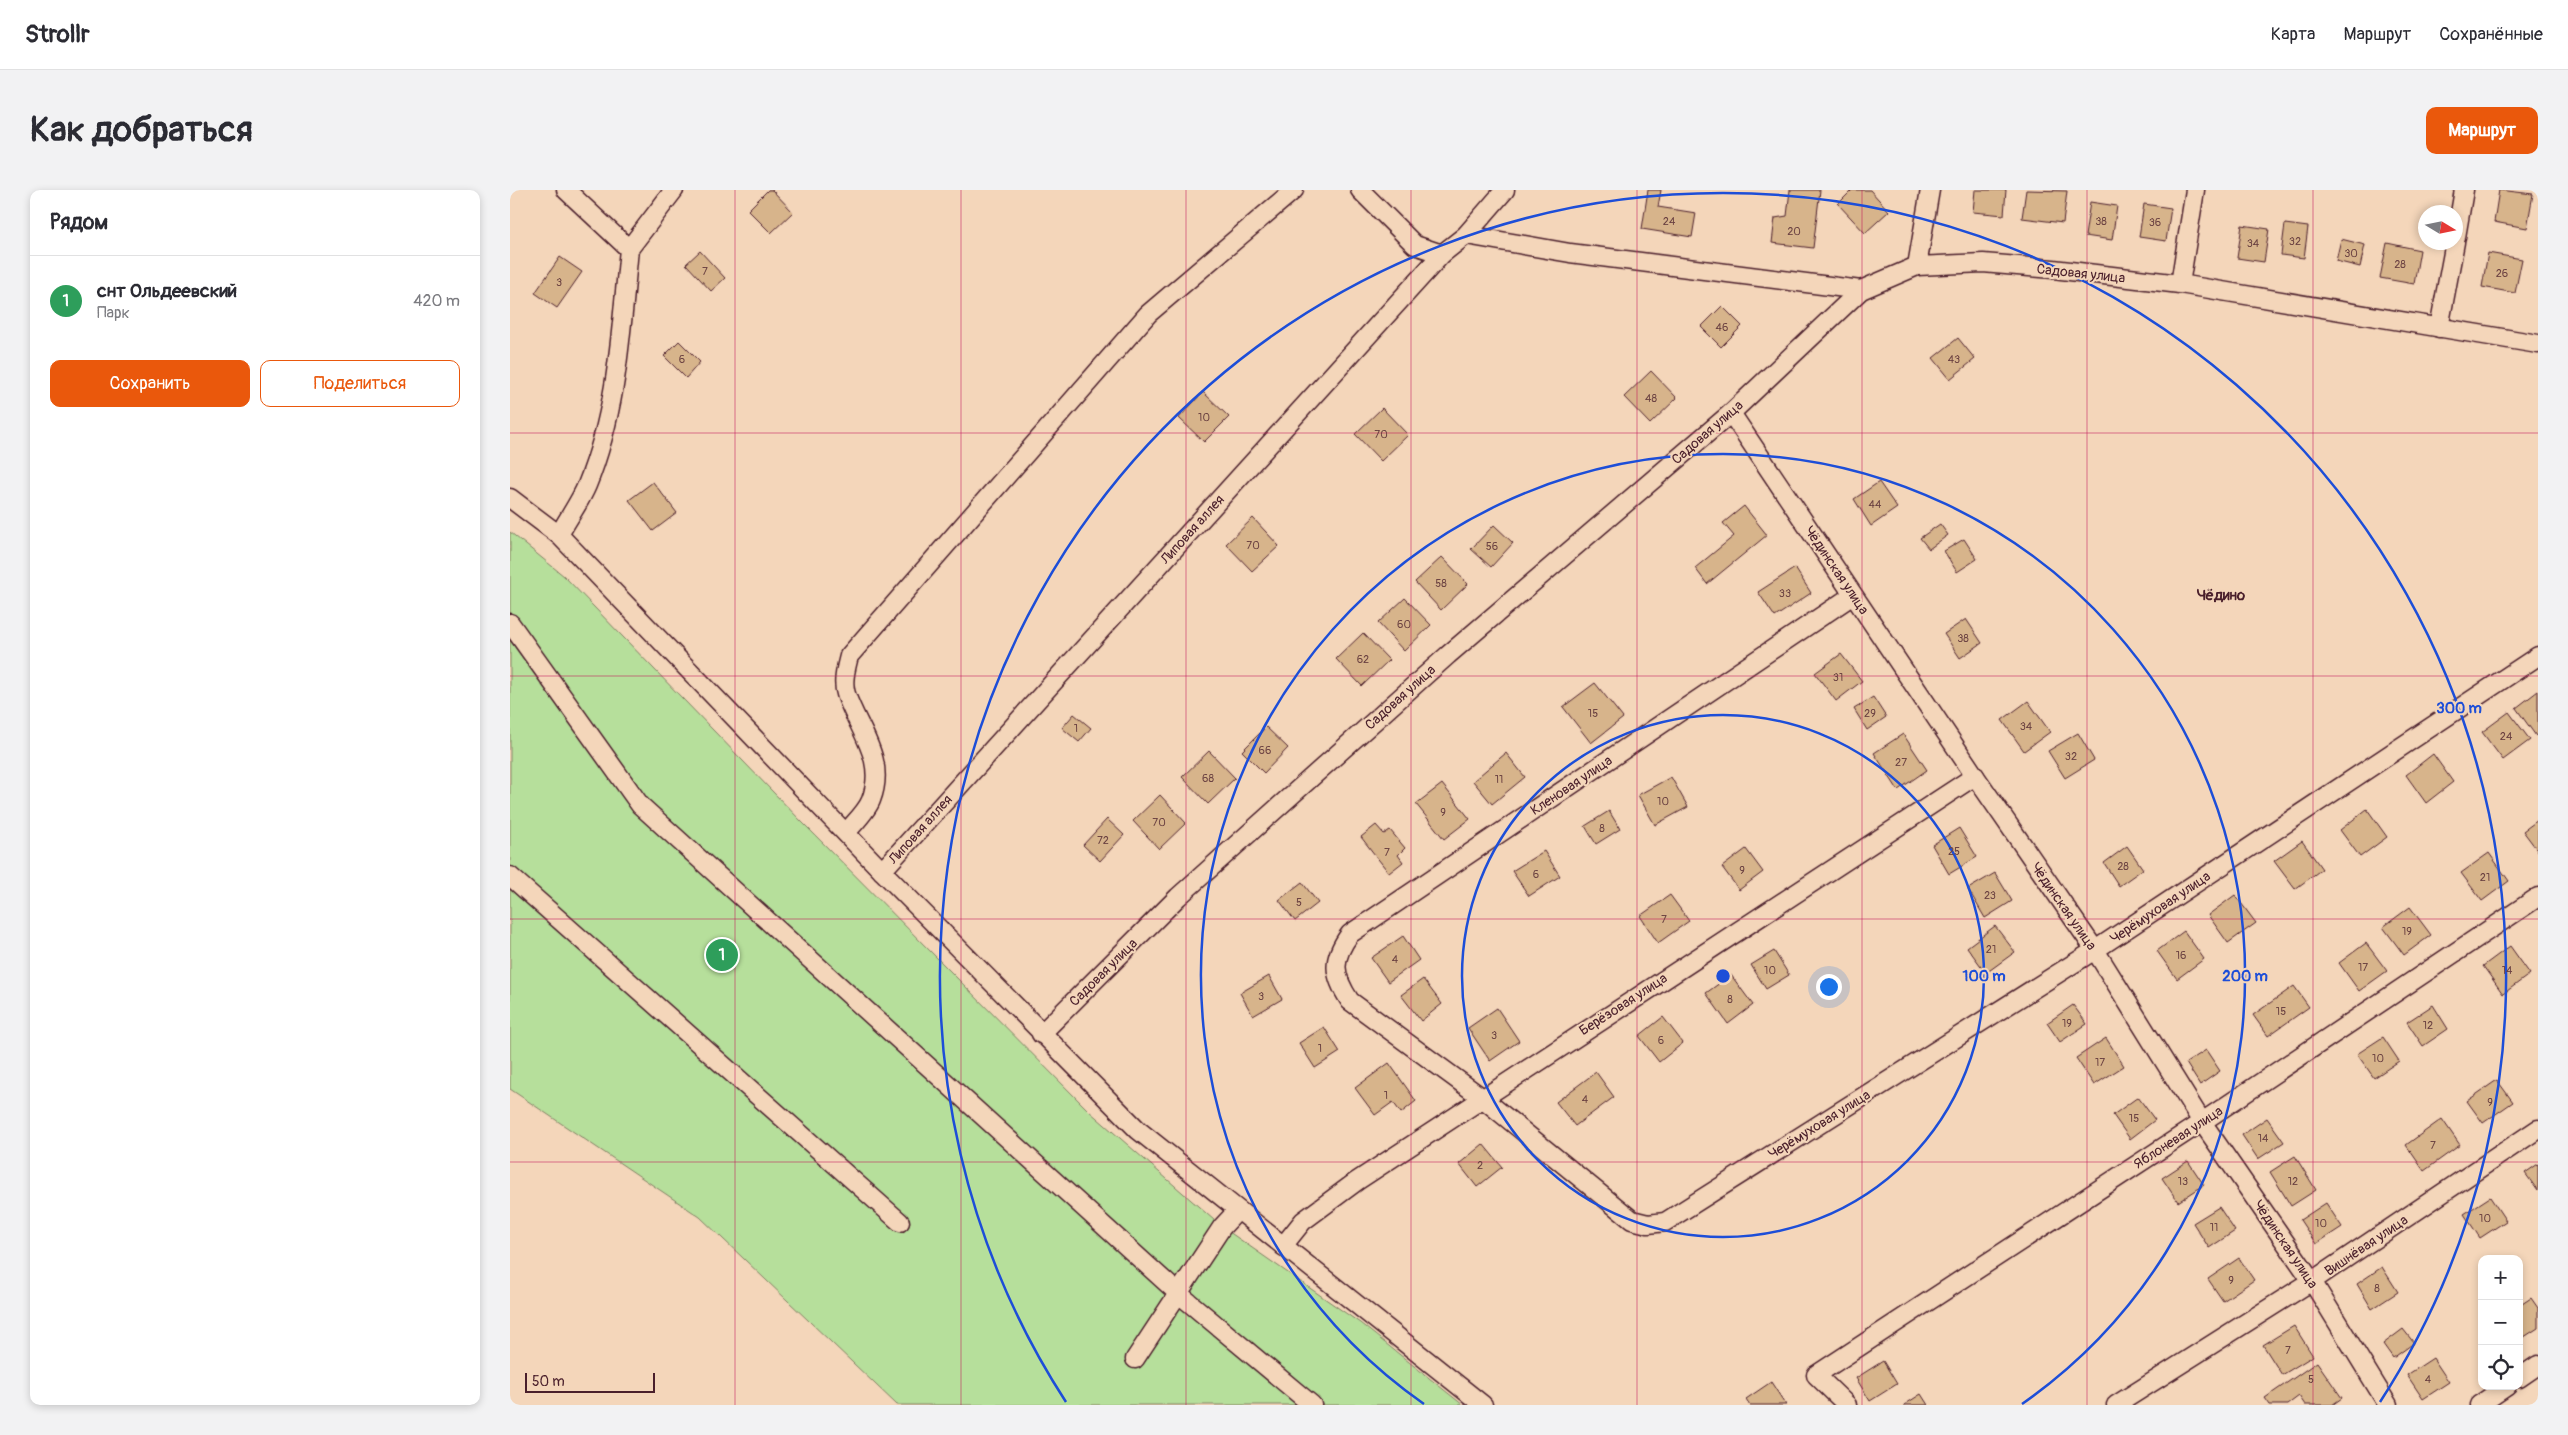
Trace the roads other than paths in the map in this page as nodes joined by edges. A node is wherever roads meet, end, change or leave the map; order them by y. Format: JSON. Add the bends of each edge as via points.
{"nodes":[{"id":1,"x":566,"y":190,"type":"edge"},
{"id":2,"x":674,"y":190,"type":"edge"},
{"id":3,"x":1294,"y":190,"type":"edge"},
{"id":4,"x":1360,"y":190,"type":"edge"},
{"id":5,"x":1505,"y":190,"type":"edge"},
{"id":6,"x":1930,"y":190,"type":"edge"},
{"id":7,"x":2196,"y":190,"type":"edge"},
{"id":8,"x":2464,"y":190,"type":"edge"},
{"id":9,"x":2461,"y":205,"type":"edge"},
{"id":10,"x":1466,"y":235,"type":"junction"},
{"id":11,"x":629,"y":249,"type":"junction"},
{"id":12,"x":2453,"y":250,"type":"edge"},
{"id":13,"x":1442,"y":254,"type":"junction"},
{"id":14,"x":1918,"y":266,"type":"junction"},
{"id":15,"x":2180,"y":284,"type":"junction"},
{"id":16,"x":1861,"y":290,"type":"junction"},
{"id":17,"x":2439,"y":328,"type":"junction"},
{"id":18,"x":2538,"y":344,"type":"edge"},
{"id":19,"x":1731,"y":412,"type":"junction"},
{"id":20,"x":510,"y":498,"type":"edge"},
{"id":21,"x":559,"y":535,"type":"junction"},
{"id":22,"x":1853,"y":595,"type":"junction"},
{"id":23,"x":510,"y":623,"type":"edge"},
{"id":24,"x":2538,"y":656,"type":"edge"},
{"id":25,"x":1974,"y":776,"type":"junction"},
{"id":26,"x":846,"y":833,"type":"junction"},
{"id":27,"x":882,"y":872,"type":"junction"},
{"id":28,"x":510,"y":876,"type":"edge"},
{"id":29,"x":2538,"y":897,"type":"edge"},
{"id":30,"x":2095,"y":950,"type":"junction"},
{"id":31,"x":1040,"y":1034,"type":"junction"},
{"id":32,"x":1481,"y":1097,"type":"junction"},
{"id":33,"x":2202,"y":1122,"type":"junction"},
{"id":34,"x":2538,"y":1130,"type":"edge"},
{"id":35,"x":1236,"y":1211,"type":"junction"},
{"id":36,"x":900,"y":1222,"type":"dead end"},
{"id":37,"x":1282,"y":1246,"type":"junction"},
{"id":38,"x":2312,"y":1281,"type":"junction"},
{"id":39,"x":1179,"y":1294,"type":"junction"},
{"id":40,"x":1135,"y":1359,"type":"dead end"},
{"id":41,"x":2538,"y":1365,"type":"edge"},
{"id":42,"x":2523,"y":1375,"type":"edge"},
{"id":43,"x":2501,"y":1390,"type":"edge"},
{"id":44,"x":1312,"y":1405,"type":"edge"},
{"id":45,"x":1483,"y":1405,"type":"edge"},
{"id":46,"x":1847,"y":1405,"type":"edge"},
{"id":47,"x":2116,"y":1405,"type":"edge"},
{"id":48,"x":2388,"y":1405,"type":"edge"},
{"id":49,"x":2480,"y":1405,"type":"edge"}],
"edges":[{"from":1,"to":11,"type":"street"},
{"from":2,"to":11,"type":"street"},
{"from":3,"to":26,"type":"street","via":[[1148,314],[849,656],[845,693],[872,748],[876,784],[871,801]]},
{"from":4,"to":13,"type":"street","via":[[1415,245]]},
{"from":5,"to":10,"type":"street","name":"Липовая аллея"},
{"from":6,"to":14,"type":"street"},
{"from":7,"to":15,"type":"street"},
{"from":8,"to":9,"type":"street"},
{"from":10,"to":13,"type":"street","name":"Липовая аллея"},
{"from":10,"to":16,"type":"street","via":[[1570,253]]},
{"from":11,"to":21,"type":"street","via":[[616,381],[605,435],[586,486]]},
{"from":12,"to":17,"type":"street"},
{"from":13,"to":27,"type":"street","name":"Липовая аллея"},
{"from":14,"to":15,"type":"street","name":"Садовая улица","via":[[1983,263]]},
{"from":14,"to":16,"type":"street","name":"Садовая улица"},
{"from":15,"to":17,"type":"street","name":"Садовая улица"},
{"from":16,"to":19,"type":"street","name":"Садовая улица"},
{"from":17,"to":18,"type":"street","name":"Садовая улица"},
{"from":19,"to":22,"type":"street","name":"Чёдинская улица"},
{"from":19,"to":31,"type":"street","name":"Садовая улица","via":[[1448,655],[1200,877]]},
{"from":20,"to":21,"type":"street"},
{"from":21,"to":26,"type":"street"},
{"from":22,"to":25,"type":"street","name":"Чёдинская улица"},
{"from":22,"to":32,"type":"street","name":"Кленовая улица","via":[[1350,934],[1340,947],[1336,962],[1338,982],[1350,1001]]},
{"from":23,"to":39,"type":"street","via":[[640,805]]},
{"from":24,"to":30,"type":"street","name":"Черёмуховая улица"},
{"from":25,"to":30,"type":"street","name":"Чёдинская улица"},
{"from":25,"to":32,"type":"street","name":"Берёзовая улица"},
{"from":26,"to":27,"type":"street"},
{"from":27,"to":31,"type":"street"},
{"from":28,"to":36,"type":"street"},
{"from":29,"to":33,"type":"street","name":"Яблоневая улица"},
{"from":30,"to":32,"type":"street","name":"Черёмуховая улица","via":[[1665,1222],[1648,1224],[1632,1220]]},
{"from":30,"to":33,"type":"street","name":"Чёдинская улица"},
{"from":31,"to":35,"type":"street","via":[[1138,1130]]},
{"from":32,"to":37,"type":"street","name":"Берёзовая улица","via":[[1334,1198],[1304,1221]]},
{"from":33,"to":38,"type":"street","name":"Чёдинская улица"},
{"from":33,"to":46,"type":"street","name":"Яблоневая улица","via":[[1816,1375]]},
{"from":34,"to":38,"type":"street","name":"Вишнёвая улица"},
{"from":35,"to":37,"type":"street"},
{"from":35,"to":39,"type":"street","via":[[1222,1226]]},
{"from":37,"to":45,"type":"street"},
{"from":38,"to":47,"type":"street","name":"Вишнёвая улица"},
{"from":38,"to":48,"type":"street","name":"Чёдинская улица"},
{"from":39,"to":40,"type":"street"},
{"from":39,"to":44,"type":"street"},
{"from":41,"to":42,"type":"street"},
{"from":43,"to":49,"type":"street"}]}
